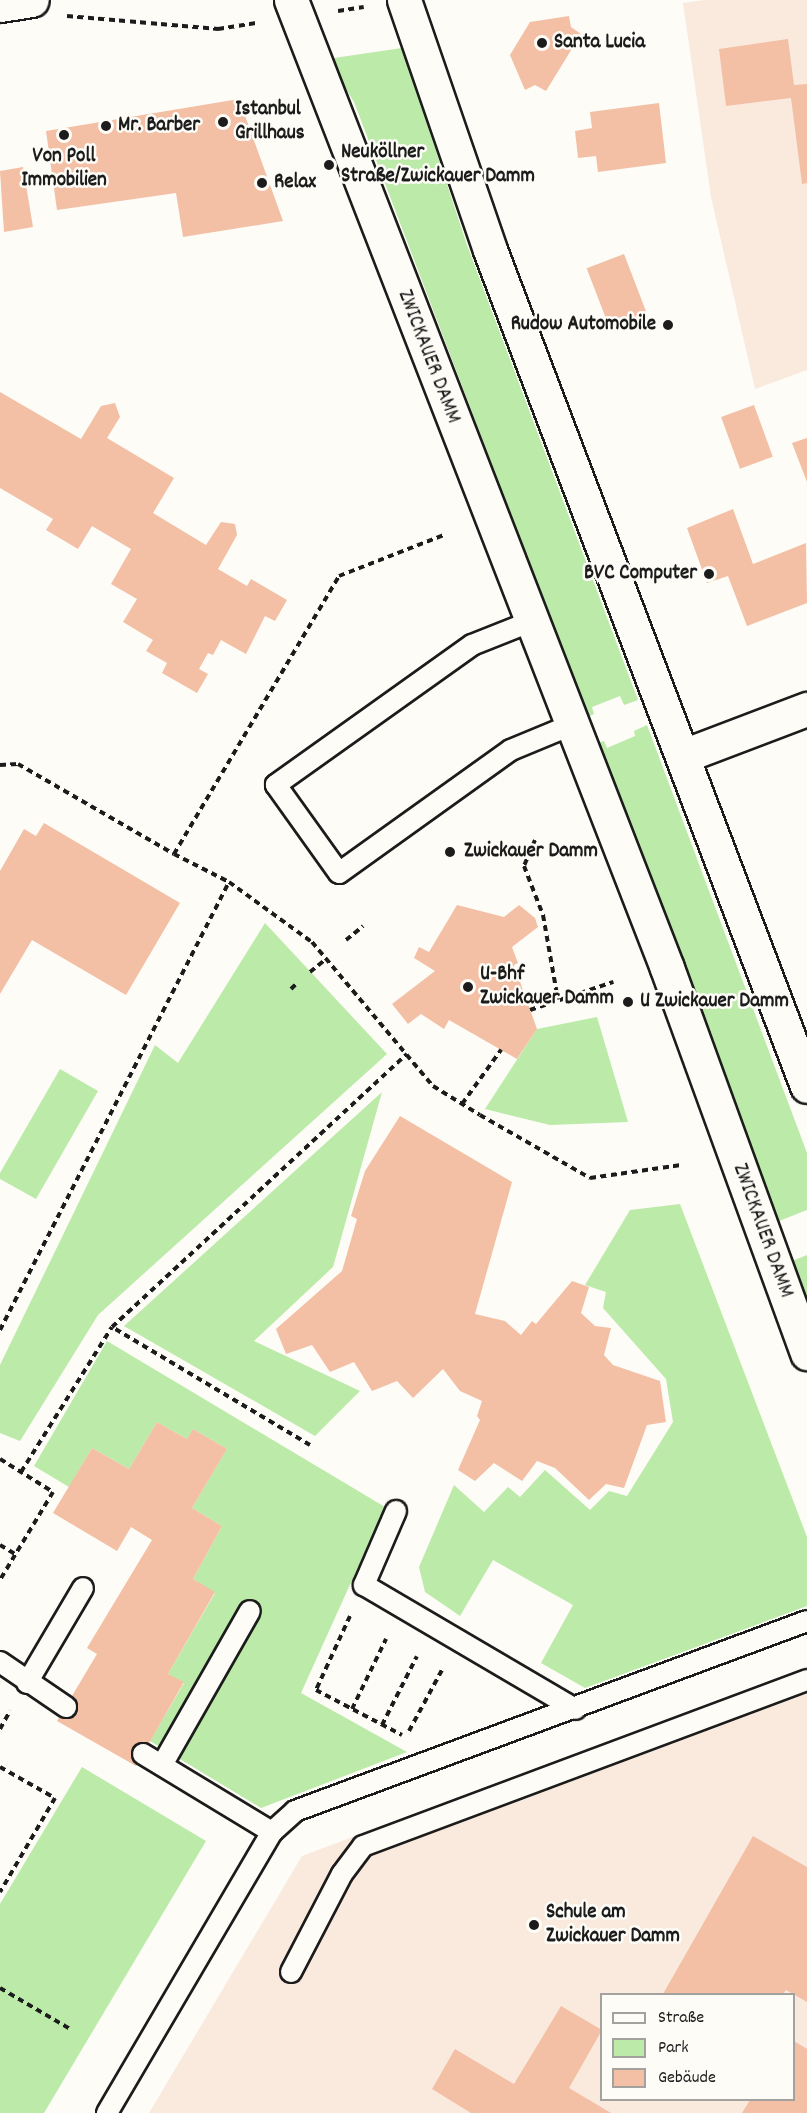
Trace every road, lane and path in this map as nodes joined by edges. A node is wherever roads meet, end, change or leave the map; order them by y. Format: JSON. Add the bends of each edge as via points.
{"nodes":[{"id":1,"x":291,"y":0,"type":"edge"},
{"id":2,"x":404,"y":0,"type":"edge"},
{"id":3,"x":0,"y":5,"type":"edge"},
{"id":4,"x":44,"y":7,"type":"edge"},
{"id":5,"x":218,"y":28,"type":"dead end"},
{"id":6,"x":446,"y":534,"type":"dead end"},
{"id":7,"x":530,"y":622,"type":"junction"},
{"id":8,"x":807,"y":709,"type":"edge"},
{"id":9,"x":571,"y":725,"type":"junction"},
{"id":10,"x":683,"y":756,"type":"junction"},
{"id":11,"x":0,"y":765,"type":"edge"},
{"id":12,"x":536,"y":840,"type":"dead end"},
{"id":13,"x":174,"y":854,"type":"junction"},
{"id":14,"x":229,"y":882,"type":"junction"},
{"id":15,"x":363,"y":926,"type":"dead end"},
{"id":16,"x":346,"y":940,"type":"dead end"},
{"id":17,"x":325,"y":960,"type":"dead end"},
{"id":18,"x":310,"y":972,"type":"dead end"},
{"id":19,"x":613,"y":982,"type":"dead end"},
{"id":20,"x":296,"y":984,"type":"dead end"},
{"id":21,"x":291,"y":989,"type":"dead end"},
{"id":22,"x":558,"y":1000,"type":"junction"},
{"id":23,"x":530,"y":1010,"type":"dead end"},
{"id":24,"x":501,"y":1050,"type":"dead end"},
{"id":25,"x":407,"y":1054,"type":"junction"},
{"id":26,"x":807,"y":1086,"type":"edge"},
{"id":27,"x":462,"y":1104,"type":"junction"},
{"id":28,"x":681,"y":1165,"type":"dead end"},
{"id":29,"x":112,"y":1327,"type":"junction"},
{"id":30,"x":0,"y":1330,"type":"edge"},
{"id":31,"x":807,"y":1353,"type":"edge"},
{"id":32,"x":310,"y":1445,"type":"dead end"},
{"id":33,"x":0,"y":1459,"type":"edge"},
{"id":34,"x":21,"y":1472,"type":"junction"},
{"id":35,"x":396,"y":1511,"type":"dead end"},
{"id":36,"x":0,"y":1545,"type":"edge"},
{"id":37,"x":15,"y":1554,"type":"junction"},
{"id":38,"x":0,"y":1580,"type":"edge"},
{"id":39,"x":364,"y":1585,"type":"junction"},
{"id":40,"x":82,"y":1588,"type":"dead end"},
{"id":41,"x":250,"y":1611,"type":"dead end"},
{"id":42,"x":807,"y":1622,"type":"edge"},
{"id":43,"x":386,"y":1639,"type":"dead end"},
{"id":44,"x":458,"y":1642,"type":"junction"},
{"id":45,"x":418,"y":1655,"type":"dead end"},
{"id":46,"x":0,"y":1662,"type":"edge"},
{"id":47,"x":807,"y":1680,"type":"edge"},
{"id":48,"x":27,"y":1683,"type":"junction"},
{"id":49,"x":66,"y":1707,"type":"dead end"},
{"id":50,"x":352,"y":1709,"type":"junction"},
{"id":51,"x":575,"y":1709,"type":"junction"},
{"id":52,"x":382,"y":1725,"type":"junction"},
{"id":53,"x":143,"y":1754,"type":"dead end"},
{"id":54,"x":162,"y":1765,"type":"junction"},
{"id":55,"x":0,"y":1767,"type":"edge"},
{"id":56,"x":272,"y":1832,"type":"junction"},
{"id":57,"x":2,"y":1885,"type":"edge"},
{"id":58,"x":0,"y":1892,"type":"edge"},
{"id":59,"x":291,"y":1972,"type":"dead end"},
{"id":60,"x":0,"y":1988,"type":"edge"},
{"id":61,"x":72,"y":2030,"type":"dead end"},
{"id":62,"x":107,"y":2113,"type":"edge"}],
"edges":[{"from":1,"to":7,"type":"street","name":"ZWICKAUER DAMM"},
{"from":2,"to":10,"type":"street","via":[[490,250]]},
{"from":3,"to":4,"type":"street"},
{"from":4,"to":5,"type":"path"},
{"from":6,"to":13,"type":"path","via":[[339,576]]},
{"from":7,"to":9,"type":"street","name":"ZWICKAUER DAMM"},
{"from":7,"to":9,"type":"lane","via":[[472,645],[276,785],[339,873],[511,750]]},
{"from":8,"to":10,"type":"street"},
{"from":9,"to":31,"type":"street","name":"ZWICKAUER DAMM","via":[[666,968]]},
{"from":10,"to":26,"type":"street"},
{"from":11,"to":13,"type":"path","via":[[18,764]]},
{"from":12,"to":22,"type":"path","via":[[524,866],[543,915]]},
{"from":13,"to":14,"type":"path"},
{"from":14,"to":25,"type":"path","via":[[312,942]]},
{"from":14,"to":30,"type":"path"},
{"from":15,"to":16,"type":"path"},
{"from":17,"to":18,"type":"path"},
{"from":19,"to":22,"type":"path"},
{"from":20,"to":21,"type":"path"},
{"from":22,"to":23,"type":"path"},
{"from":24,"to":27,"type":"path"},
{"from":25,"to":27,"type":"path","via":[[434,1086]]},
{"from":25,"to":29,"type":"path"},
{"from":27,"to":28,"type":"path","via":[[590,1178]]},
{"from":29,"to":32,"type":"path"},
{"from":29,"to":34,"type":"path"},
{"from":33,"to":34,"type":"path"},
{"from":34,"to":37,"type":"path","via":[[53,1491]]},
{"from":35,"to":39,"type":"lane"},
{"from":36,"to":37,"type":"path"},
{"from":37,"to":38,"type":"path"},
{"from":39,"to":44,"type":"lane"},
{"from":39,"to":50,"type":"path","via":[[316,1690]]},
{"from":40,"to":48,"type":"lane"},
{"from":41,"to":54,"type":"lane"},
{"from":42,"to":51,"type":"lane"},
{"from":43,"to":50,"type":"path"},
{"from":44,"to":51,"type":"lane"},
{"from":44,"to":52,"type":"path","via":[[406,1737]]},
{"from":45,"to":52,"type":"path"},
{"from":46,"to":48,"type":"lane"},
{"from":47,"to":59,"type":"lane","via":[[363,1846],[342,1874]]},
{"from":48,"to":49,"type":"lane"},
{"from":50,"to":52,"type":"path"},
{"from":51,"to":56,"type":"lane","via":[[295,1811]]},
{"from":53,"to":54,"type":"lane"},
{"from":54,"to":56,"type":"lane"},
{"from":55,"to":57,"type":"path","via":[[56,1798]]},
{"from":56,"to":62,"type":"lane"},
{"from":57,"to":58,"type":"path"},
{"from":60,"to":61,"type":"path"}]}
